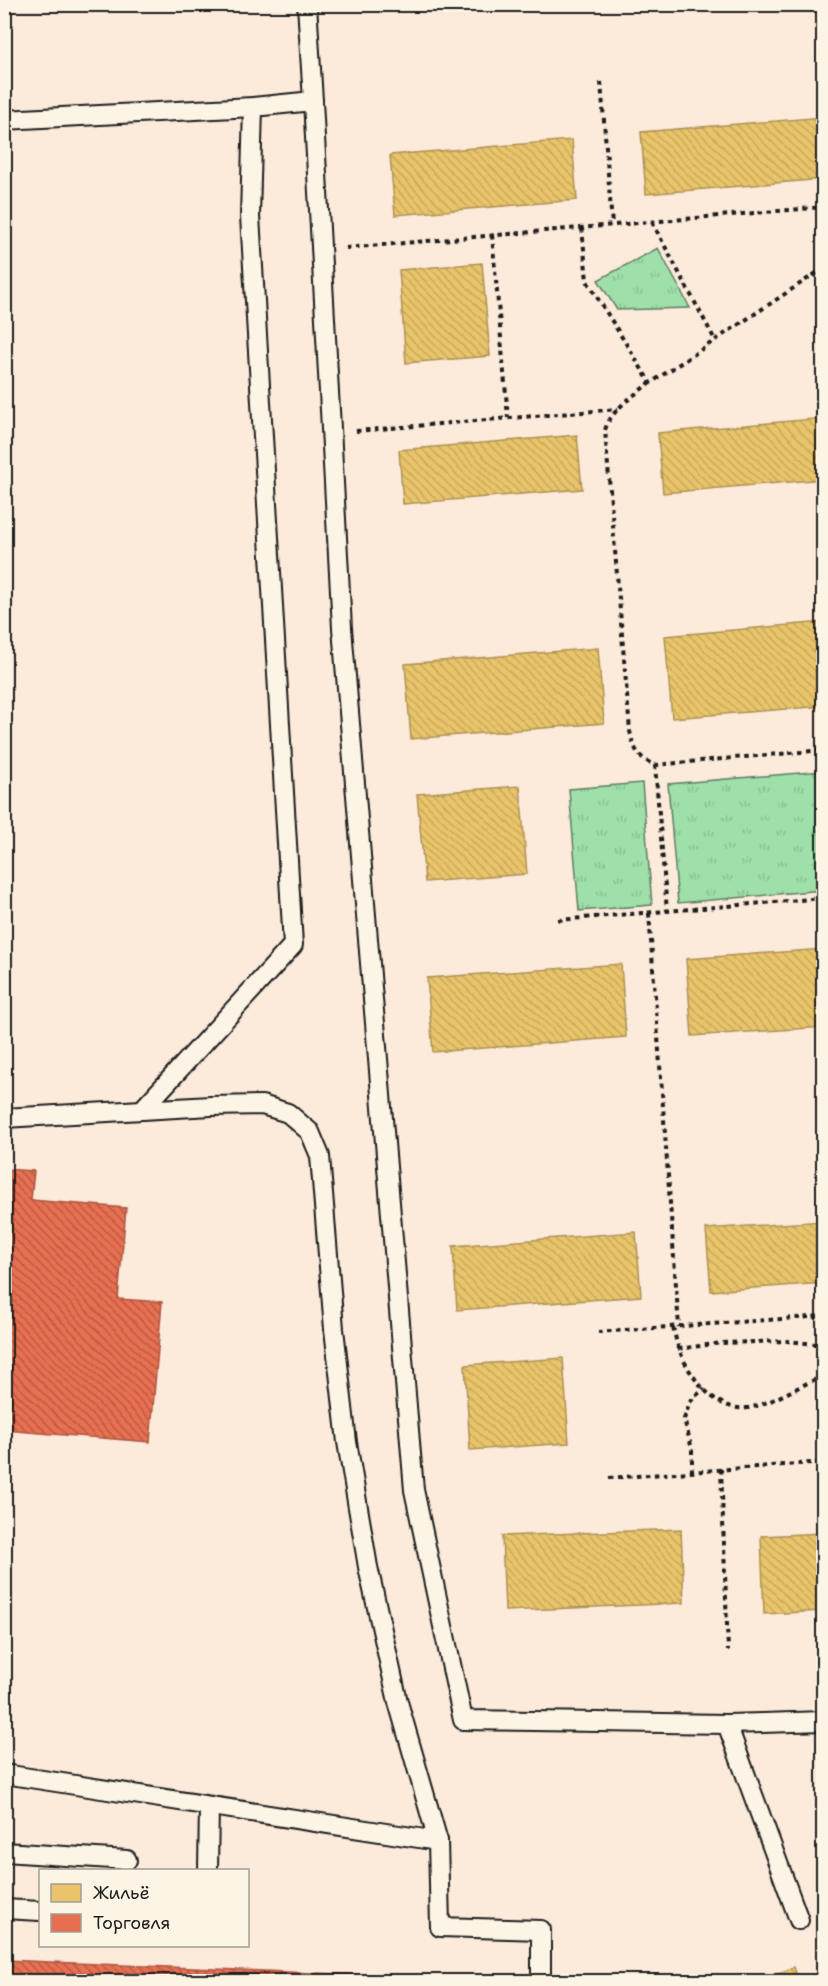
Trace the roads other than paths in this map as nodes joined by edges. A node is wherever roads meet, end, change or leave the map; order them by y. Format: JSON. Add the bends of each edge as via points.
{"nodes":[{"id":1,"x":308,"y":4,"type":"edge"},
{"id":2,"x":313,"y":101,"type":"junction"},
{"id":3,"x":253,"y":107,"type":"junction"},
{"id":4,"x":4,"y":120,"type":"edge"},
{"id":5,"x":142,"y":1110,"type":"junction"},
{"id":6,"x":4,"y":1118,"type":"edge"},
{"id":7,"x":824,"y":1721,"type":"edge"},
{"id":8,"x":727,"y":1724,"type":"junction"},
{"id":9,"x":4,"y":1774,"type":"edge"},
{"id":10,"x":209,"y":1806,"type":"junction"},
{"id":11,"x":438,"y":1841,"type":"junction"},
{"id":12,"x":4,"y":1852,"type":"edge"},
{"id":13,"x":127,"y":1860,"type":"dead end"},
{"id":14,"x":208,"y":1869,"type":"edge"},
{"id":15,"x":4,"y":1909,"type":"edge"},
{"id":16,"x":39,"y":1911,"type":"edge"},
{"id":17,"x":799,"y":1920,"type":"dead end"},
{"id":18,"x":541,"y":1982,"type":"edge"}],
"edges":[{"from":1,"to":2,"type":"lane"},
{"from":2,"to":3,"type":"lane"},
{"from":2,"to":8,"type":"lane","via":[[342,628],[414,1492],[463,1720]]},
{"from":3,"to":4,"type":"lane"},
{"from":3,"to":5,"type":"lane","via":[[250,216],[293,945]]},
{"from":5,"to":6,"type":"lane"},
{"from":5,"to":11,"type":"lane","via":[[262,1105],[288,1113],[310,1132],[320,1156],[334,1329],[368,1567],[398,1702]]},
{"from":7,"to":8,"type":"lane"},
{"from":8,"to":17,"type":"lane"},
{"from":9,"to":10,"type":"lane"},
{"from":10,"to":11,"type":"lane"},
{"from":10,"to":14,"type":"lane"},
{"from":11,"to":18,"type":"lane","via":[[441,1927],[541,1930]]},
{"from":12,"to":13,"type":"lane"},
{"from":15,"to":16,"type":"lane"}]}
